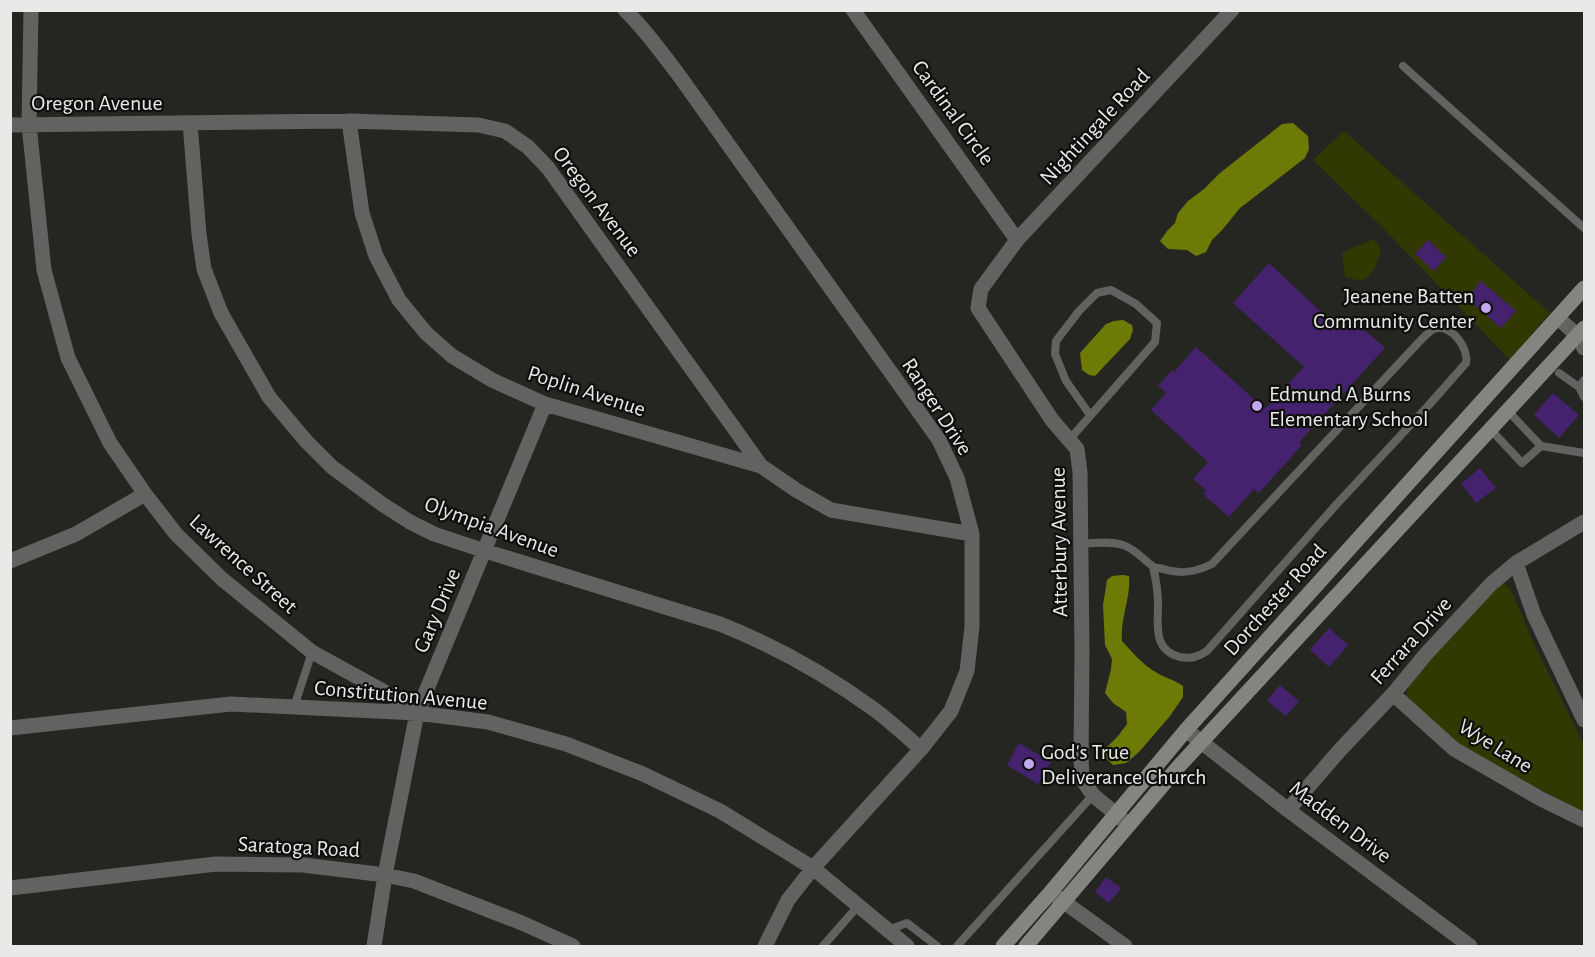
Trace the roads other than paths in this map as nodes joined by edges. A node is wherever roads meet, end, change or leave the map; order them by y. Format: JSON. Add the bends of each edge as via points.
{"nodes":[{"id":1,"x":32,"y":10,"type":"edge"},
{"id":2,"x":624,"y":10,"type":"edge"},
{"id":3,"x":853,"y":10,"type":"edge"},
{"id":4,"x":1223,"y":13,"type":"edge"},
{"id":5,"x":1403,"y":66,"type":"dead end"},
{"id":6,"x":350,"y":121,"type":"junction"},
{"id":7,"x":190,"y":123,"type":"junction"},
{"id":8,"x":10,"y":125,"type":"edge"},
{"id":9,"x":29,"y":125,"type":"junction"},
{"id":10,"x":1584,"y":228,"type":"edge"},
{"id":11,"x":1017,"y":240,"type":"junction"},
{"id":12,"x":992,"y":274,"type":"joint"},
{"id":13,"x":1584,"y":288,"type":"edge"},
{"id":14,"x":1558,"y":318,"type":"junction"},
{"id":15,"x":1582,"y":338,"type":"edge"},
{"id":16,"x":1559,"y":374,"type":"dead end"},
{"id":17,"x":1584,"y":380,"type":"edge"},
{"id":18,"x":1579,"y":387,"type":"junction"},
{"id":19,"x":1584,"y":397,"type":"edge"},
{"id":20,"x":545,"y":404,"type":"junction"},
{"id":21,"x":1508,"y":411,"type":"junction"},
{"id":22,"x":1090,"y":415,"type":"junction"},
{"id":23,"x":1491,"y":430,"type":"junction"},
{"id":24,"x":1069,"y":440,"type":"junction"},
{"id":25,"x":1541,"y":446,"type":"junction"},
{"id":26,"x":1584,"y":453,"type":"edge"},
{"id":27,"x":761,"y":466,"type":"junction"},
{"id":28,"x":146,"y":494,"type":"junction"},
{"id":29,"x":1584,"y":522,"type":"edge"},
{"id":30,"x":972,"y":534,"type":"junction"},
{"id":31,"x":1081,"y":544,"type":"junction"},
{"id":32,"x":485,"y":551,"type":"junction"},
{"id":33,"x":10,"y":561,"type":"edge"},
{"id":34,"x":1516,"y":563,"type":"junction"},
{"id":35,"x":1153,"y":567,"type":"junction"},
{"id":36,"x":312,"y":652,"type":"junction"},
{"id":37,"x":1393,"y":694,"type":"junction"},
{"id":38,"x":294,"y":707,"type":"junction"},
{"id":39,"x":417,"y":713,"type":"junction"},
{"id":40,"x":1584,"y":720,"type":"edge"},
{"id":41,"x":10,"y":728,"type":"edge"},
{"id":42,"x":1186,"y":730,"type":"junction"},
{"id":43,"x":1202,"y":742,"type":"junction"},
{"id":44,"x":921,"y":749,"type":"junction"},
{"id":45,"x":1093,"y":795,"type":"junction"},
{"id":46,"x":1288,"y":810,"type":"junction"},
{"id":47,"x":1115,"y":814,"type":"junction"},
{"id":48,"x":1584,"y":820,"type":"edge"},
{"id":49,"x":1129,"y":825,"type":"junction"},
{"id":50,"x":813,"y":868,"type":"junction"},
{"id":51,"x":385,"y":875,"type":"junction"},
{"id":52,"x":10,"y":888,"type":"edge"},
{"id":53,"x":1050,"y":893,"type":"junction"},
{"id":54,"x":1064,"y":902,"type":"junction"},
{"id":55,"x":858,"y":906,"type":"junction"},
{"id":56,"x":888,"y":930,"type":"junction"},
{"id":57,"x":903,"y":945,"type":"edge"},
{"id":58,"x":374,"y":946,"type":"edge"},
{"id":59,"x":573,"y":946,"type":"edge"},
{"id":60,"x":765,"y":946,"type":"edge"},
{"id":61,"x":824,"y":946,"type":"edge"},
{"id":62,"x":937,"y":946,"type":"edge"},
{"id":63,"x":957,"y":946,"type":"edge"},
{"id":64,"x":1003,"y":946,"type":"edge"},
{"id":65,"x":1026,"y":946,"type":"edge"},
{"id":66,"x":1125,"y":946,"type":"edge"},
{"id":67,"x":1470,"y":946,"type":"edge"}],
"edges":[{"from":1,"to":9,"type":"street","name":"Lawrence Street"},
{"from":2,"to":30,"type":"street","name":"Ranger Drive","via":[[678,74],[939,440],[957,478]]},
{"from":3,"to":11,"type":"street","name":"Cardinal Circle"},
{"from":4,"to":11,"type":"street","name":"Nightingale Road"},
{"from":5,"to":10,"type":"lane"},
{"from":6,"to":7,"type":"street","name":"Oregon Avenue"},
{"from":6,"to":20,"type":"street","name":"Poplin Avenue","via":[[362,213],[376,256],[399,300],[426,333],[452,356]]},
{"from":6,"to":27,"type":"street","name":"Oregon Avenue","via":[[478,125],[505,131],[528,147],[548,168]]},
{"from":7,"to":9,"type":"street","name":"Oregon Avenue"},
{"from":7,"to":32,"type":"street","name":"Olympia Avenue","via":[[204,269],[221,313],[269,397],[332,467],[382,504],[434,534]]},
{"from":8,"to":9,"type":"street","name":"Oregon Avenue"},
{"from":9,"to":28,"type":"street","name":"Lawrence Street","via":[[44,270],[68,358],[110,443]]},
{"from":11,"to":12,"type":"street","name":"Nightingale Road"},
{"from":12,"to":24,"type":"street","name":"Atterbury Avenue","via":[[981,289],[978,308]]},
{"from":13,"to":14,"type":"main road","name":"Dorchester Road"},
{"from":14,"to":15,"type":"street"},
{"from":14,"to":42,"type":"main road","name":"Dorchester Road"},
{"from":15,"to":21,"type":"main road","name":"Dorchester Road"},
{"from":16,"to":18,"type":"lane"},
{"from":17,"to":18,"type":"lane"},
{"from":18,"to":19,"type":"lane"},
{"from":20,"to":27,"type":"street","name":"Poplin Avenue"},
{"from":20,"to":32,"type":"street","name":"Gary Drive"},
{"from":21,"to":23,"type":"main road","name":"Dorchester Road"},
{"from":21,"to":25,"type":"lane"},
{"from":22,"to":22,"type":"lane","via":[[1155,342],[1157,323],[1136,304],[1111,290],[1098,293],[1056,340],[1055,354],[1066,381]]},
{"from":22,"to":24,"type":"lane"},
{"from":23,"to":25,"type":"lane","via":[[1522,463]]},
{"from":23,"to":43,"type":"main road","name":"Dorchester Road"},
{"from":24,"to":31,"type":"street","name":"Atterbury Avenue","via":[[1077,449],[1080,472]]},
{"from":25,"to":26,"type":"lane"},
{"from":27,"to":30,"type":"street","name":"Oregon Avenue","via":[[831,510]]},
{"from":28,"to":33,"type":"street","via":[[76,534]]},
{"from":28,"to":36,"type":"street","name":"Lawrence Street","via":[[176,534],[222,579]]},
{"from":29,"to":34,"type":"street","name":"Ferrara Drive"},
{"from":30,"to":44,"type":"street","name":"Ranger Drive","via":[[972,627],[967,671],[951,711]]},
{"from":31,"to":35,"type":"lane","via":[[1123,545],[1135,550]]},
{"from":31,"to":45,"type":"street","name":"Atterbury Avenue","via":[[1080,757],[1083,780]]},
{"from":32,"to":39,"type":"street","name":"Gary Drive"},
{"from":32,"to":44,"type":"street","name":"Olympia Avenue","via":[[748,635],[876,711]]},
{"from":34,"to":37,"type":"street","name":"Ferrara Drive","via":[[1491,584]]},
{"from":34,"to":40,"type":"street","via":[[1534,615]]},
{"from":35,"to":35,"type":"lane","via":[[1159,637],[1169,652],[1184,658],[1198,657],[1466,363],[1463,345],[1449,331],[1433,329],[1212,564],[1186,573]]},
{"from":36,"to":38,"type":"lane"},
{"from":36,"to":39,"type":"street","name":"Lawrence Street"},
{"from":37,"to":46,"type":"street","name":"Ferrara Drive"},
{"from":37,"to":48,"type":"street","name":"Wye Lane","via":[[1454,749]]},
{"from":38,"to":39,"type":"street","name":"Constitution Avenue"},
{"from":38,"to":41,"type":"street","name":"Constitution Avenue","via":[[231,704]]},
{"from":39,"to":50,"type":"street","name":"Constitution Avenue","via":[[488,722],[566,744],[643,774],[720,811]]},
{"from":39,"to":51,"type":"street","name":"Gary Drive"},
{"from":42,"to":43,"type":"street","name":"Madden Drive"},
{"from":42,"to":47,"type":"main road","name":"Dorchester Road"},
{"from":43,"to":46,"type":"street","name":"Madden Drive"},
{"from":43,"to":49,"type":"main road","name":"Dorchester Road"},
{"from":44,"to":50,"type":"street","name":"Ranger Drive"},
{"from":45,"to":47,"type":"street","name":"Atterbury Avenue"},
{"from":45,"to":63,"type":"lane"},
{"from":46,"to":67,"type":"street","name":"Madden Drive"},
{"from":47,"to":49,"type":"street","name":"Atterbury Avenue"},
{"from":47,"to":53,"type":"main road","name":"Dorchester Road"},
{"from":49,"to":54,"type":"main road","name":"Dorchester Road"},
{"from":50,"to":55,"type":"street","name":"Constitution Avenue"},
{"from":50,"to":60,"type":"street","name":"Ranger Drive","via":[[788,900]]},
{"from":51,"to":52,"type":"street","name":"Saratoga Road","via":[[303,865],[216,864]]},
{"from":51,"to":58,"type":"street","name":"Gary Drive"},
{"from":51,"to":59,"type":"street","name":"Saratoga Road","via":[[414,881]]},
{"from":53,"to":54,"type":"street"},
{"from":53,"to":64,"type":"main road","name":"Dorchester Road"},
{"from":54,"to":65,"type":"main road","name":"Dorchester Road"},
{"from":54,"to":66,"type":"street"},
{"from":55,"to":56,"type":"street","name":"Constitution Avenue"},
{"from":55,"to":61,"type":"lane"},
{"from":56,"to":57,"type":"street","name":"Constitution Avenue"},
{"from":56,"to":62,"type":"lane","via":[[907,923]]}]}
